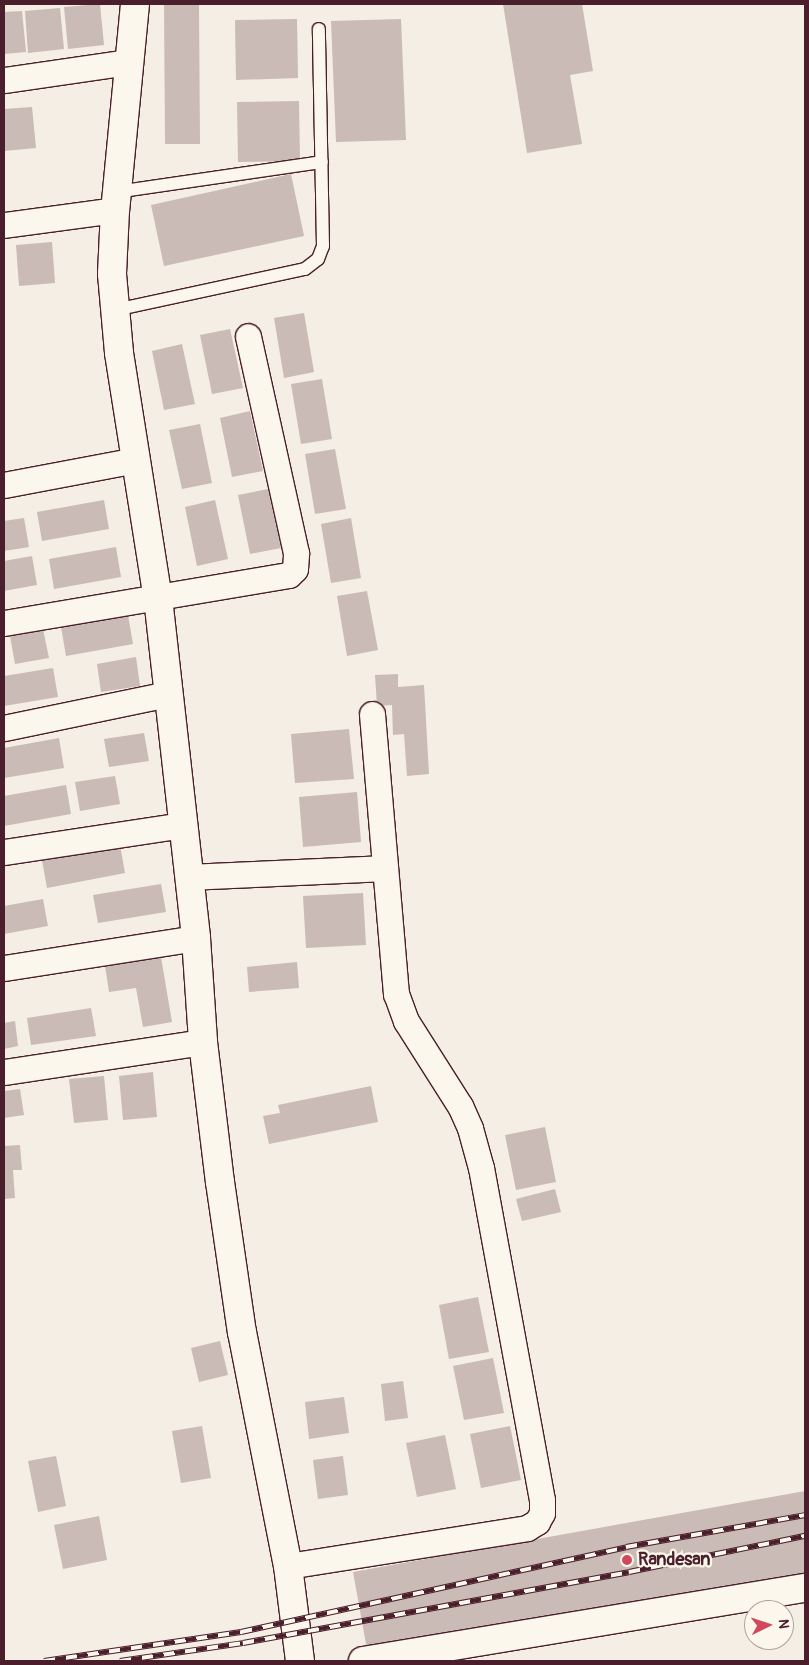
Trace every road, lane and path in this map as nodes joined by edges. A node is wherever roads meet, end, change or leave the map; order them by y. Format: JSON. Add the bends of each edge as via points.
{"nodes":[{"id":1,"x":135,"y":4,"type":"edge"},
{"id":2,"x":319,"y":29,"type":"dead end"},
{"id":3,"x":129,"y":62,"type":"junction"},
{"id":4,"x":4,"y":80,"type":"edge"},
{"id":5,"x":322,"y":162,"type":"junction"},
{"id":6,"x":116,"y":201,"type":"junction"},
{"id":7,"x":4,"y":225,"type":"edge"},
{"id":8,"x":116,"y":310,"type":"junction"},
{"id":9,"x":248,"y":336,"type":"dead end"},
{"id":10,"x":136,"y":460,"type":"junction"},
{"id":11,"x":4,"y":485,"type":"edge"},
{"id":12,"x":158,"y":598,"type":"junction"},
{"id":13,"x":4,"y":623,"type":"edge"},
{"id":14,"x":168,"y":694,"type":"junction"},
{"id":15,"x":372,"y":714,"type":"dead end"},
{"id":16,"x":4,"y":728,"type":"edge"},
{"id":17,"x":183,"y":825,"type":"junction"},
{"id":18,"x":4,"y":852,"type":"edge"},
{"id":19,"x":385,"y":868,"type":"junction"},
{"id":20,"x":189,"y":877,"type":"junction"},
{"id":21,"x":196,"y":938,"type":"junction"},
{"id":22,"x":4,"y":968,"type":"edge"},
{"id":23,"x":203,"y":1042,"type":"junction"},
{"id":24,"x":4,"y":1072,"type":"edge"},
{"id":25,"x":288,"y":1566,"type":"junction"},
{"id":26,"x":805,"y":1588,"type":"edge"},
{"id":27,"x":300,"y":1661,"type":"edge"},
{"id":28,"x":363,"y":1661,"type":"edge"}],
"edges":[{"from":1,"to":3,"type":"street"},
{"from":2,"to":5,"type":"lane"},
{"from":3,"to":4,"type":"street"},
{"from":3,"to":6,"type":"street"},
{"from":5,"to":6,"type":"lane"},
{"from":5,"to":8,"type":"lane","via":[[323,246],[313,265]]},
{"from":6,"to":7,"type":"street"},
{"from":6,"to":8,"type":"street","via":[[112,274]]},
{"from":8,"to":10,"type":"street"},
{"from":9,"to":12,"type":"street","via":[[296,554],[295,569],[289,575]]},
{"from":10,"to":11,"type":"street"},
{"from":10,"to":12,"type":"street"},
{"from":12,"to":13,"type":"street"},
{"from":12,"to":14,"type":"street"},
{"from":14,"to":16,"type":"street"},
{"from":14,"to":17,"type":"street"},
{"from":15,"to":19,"type":"street"},
{"from":17,"to":18,"type":"street"},
{"from":17,"to":20,"type":"street"},
{"from":19,"to":20,"type":"street"},
{"from":19,"to":25,"type":"street","via":[[396,994],[406,1021],[460,1106],[481,1168],[542,1513],[537,1522],[527,1528]]},
{"from":20,"to":21,"type":"street"},
{"from":21,"to":22,"type":"street"},
{"from":21,"to":23,"type":"street"},
{"from":23,"to":24,"type":"street"},
{"from":23,"to":25,"type":"street","via":[[242,1332]]},
{"from":25,"to":27,"type":"street"},
{"from":26,"to":28,"type":"street"}]}
